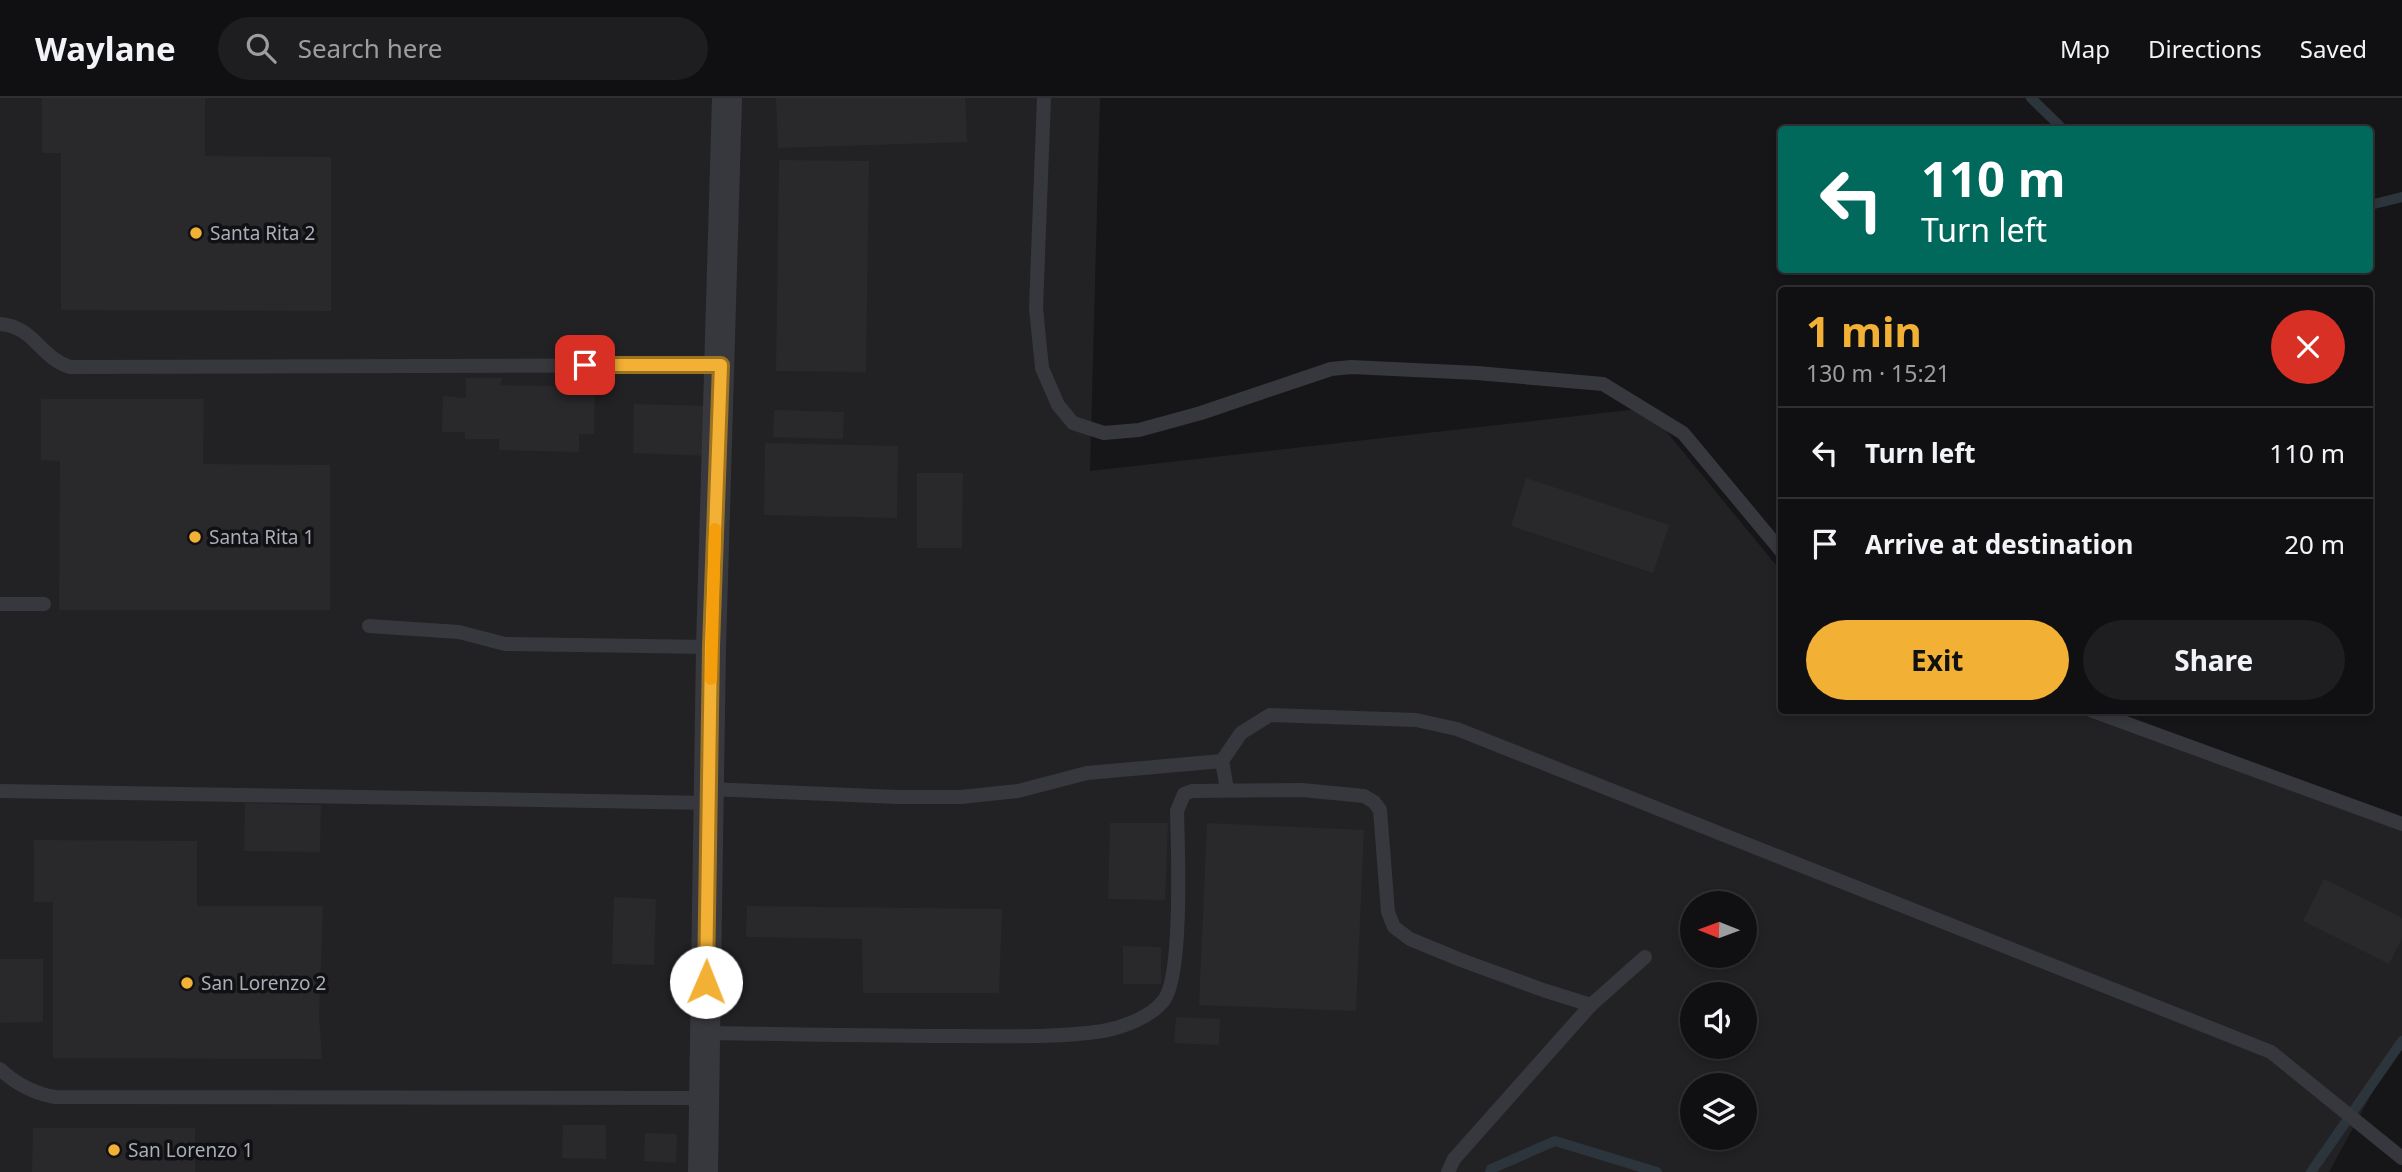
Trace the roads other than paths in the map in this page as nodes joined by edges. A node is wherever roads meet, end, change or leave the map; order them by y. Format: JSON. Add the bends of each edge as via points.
{"nodes":[{"id":1,"x":727,"y":98,"type":"edge"},
{"id":2,"x":1044,"y":98,"type":"edge"},
{"id":3,"x":0,"y":324,"type":"edge"},
{"id":4,"x":721,"y":365,"type":"junction"},
{"id":5,"x":1778,"y":547,"type":"edge"},
{"id":6,"x":0,"y":604,"type":"edge"},
{"id":7,"x":44,"y":604,"type":"dead end"},
{"id":8,"x":369,"y":626,"type":"dead end"},
{"id":9,"x":711,"y":647,"type":"junction"},
{"id":10,"x":2101,"y":714,"type":"edge"},
{"id":11,"x":1222,"y":761,"type":"junction"},
{"id":12,"x":1227,"y":789,"type":"junction"},
{"id":13,"x":0,"y":791,"type":"edge"},
{"id":14,"x":710,"y":796,"type":"junction"},
{"id":15,"x":2402,"y":824,"type":"edge"},
{"id":16,"x":1645,"y":957,"type":"dead end"},
{"id":17,"x":1591,"y":1005,"type":"junction"},
{"id":18,"x":705,"y":1033,"type":"junction"},
{"id":19,"x":0,"y":1069,"type":"edge"},
{"id":20,"x":704,"y":1098,"type":"junction"},
{"id":21,"x":2402,"y":1157,"type":"edge"},
{"id":22,"x":703,"y":1172,"type":"edge"},
{"id":23,"x":1448,"y":1172,"type":"edge"}],
"edges":[{"from":1,"to":4,"type":"street"},
{"from":2,"to":5,"type":"lane","via":[[1037,320],[1042,368],[1058,405],[1073,423],[1104,433],[1139,430],[1331,369],[1351,367],[1603,384],[1683,433]]},
{"from":3,"to":4,"type":"lane","via":[[19,327],[50,356],[70,367]]},
{"from":4,"to":9,"type":"street"},
{"from":6,"to":7,"type":"lane"},
{"from":8,"to":9,"type":"lane","via":[[459,632],[506,644]]},
{"from":9,"to":14,"type":"street"},
{"from":10,"to":15,"type":"lane"},
{"from":11,"to":12,"type":"lane"},
{"from":11,"to":14,"type":"lane","via":[[1087,773],[1018,790],[961,797]]},
{"from":11,"to":21,"type":"lane","via":[[1241,733],[1270,715],[1416,720],[1457,729],[2271,1052]]},
{"from":12,"to":17,"type":"lane","via":[[1364,796],[1380,810],[1388,912],[1394,927],[1410,939],[1461,960]]},
{"from":12,"to":18,"type":"lane","via":[[1192,791],[1179,801],[1172,980],[1166,998],[1136,1021],[1106,1030],[1039,1036]]},
{"from":13,"to":14,"type":"lane"},
{"from":14,"to":18,"type":"street"},
{"from":16,"to":17,"type":"lane"},
{"from":17,"to":23,"type":"lane","via":[[1454,1159]]},
{"from":18,"to":20,"type":"street"},
{"from":19,"to":20,"type":"lane","via":[[36,1093],[55,1097]]},
{"from":20,"to":22,"type":"street"}]}
